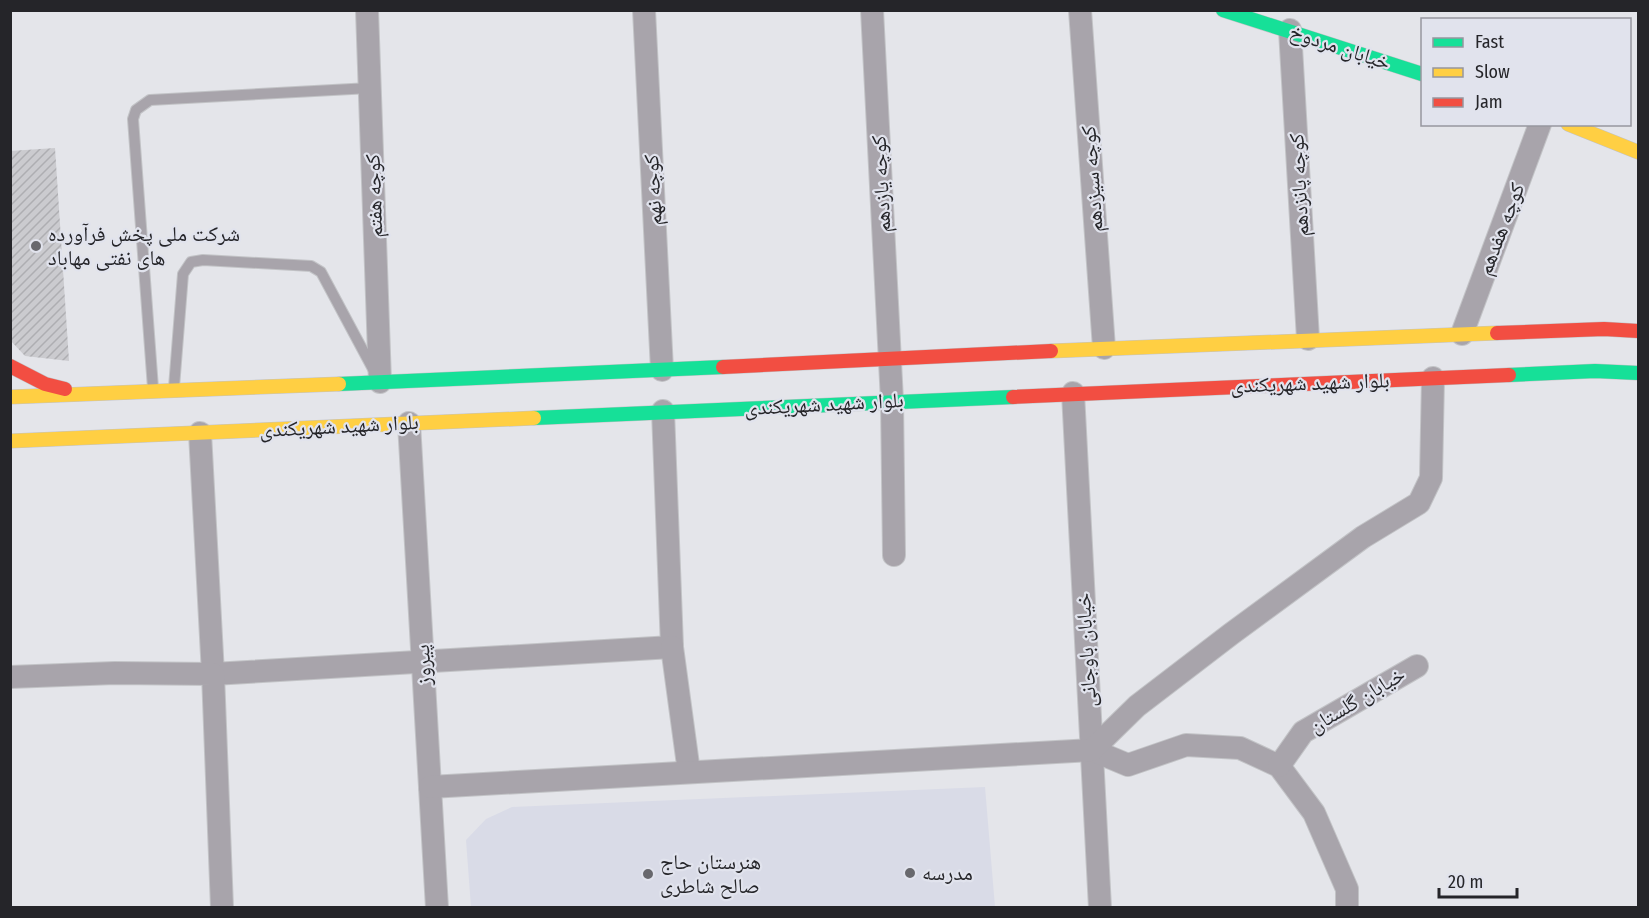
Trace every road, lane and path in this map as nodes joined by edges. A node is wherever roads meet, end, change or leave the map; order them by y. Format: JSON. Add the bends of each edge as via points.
{"nodes":[{"id":1,"x":367,"y":10,"type":"edge"},
{"id":2,"x":644,"y":10,"type":"edge"},
{"id":3,"x":872,"y":10,"type":"edge"},
{"id":4,"x":1080,"y":10,"type":"edge"},
{"id":5,"x":1223,"y":10,"type":"edge"},
{"id":6,"x":1290,"y":30,"type":"junction"},
{"id":7,"x":1421,"y":74,"type":"edge"},
{"id":8,"x":370,"y":88,"type":"junction"},
{"id":9,"x":1539,"y":126,"type":"edge"},
{"id":10,"x":1573,"y":126,"type":"edge"},
{"id":11,"x":1638,"y":152,"type":"edge"},
{"id":12,"x":1638,"y":331,"type":"edge"},
{"id":13,"x":1462,"y":334,"type":"junction"},
{"id":14,"x":1308,"y":339,"type":"junction"},
{"id":15,"x":1104,"y":348,"type":"junction"},
{"id":16,"x":890,"y":358,"type":"junction"},
{"id":17,"x":10,"y":366,"type":"edge"},
{"id":18,"x":662,"y":370,"type":"junction"},
{"id":19,"x":1638,"y":373,"type":"edge"},
{"id":20,"x":1433,"y":378,"type":"junction"},
{"id":21,"x":380,"y":382,"type":"junction"},
{"id":22,"x":174,"y":390,"type":"junction"},
{"id":23,"x":154,"y":391,"type":"junction"},
{"id":24,"x":1073,"y":393,"type":"junction"},
{"id":25,"x":83,"y":394,"type":"junction"},
{"id":26,"x":10,"y":397,"type":"edge"},
{"id":27,"x":892,"y":401,"type":"junction"},
{"id":28,"x":663,"y":411,"type":"junction"},
{"id":29,"x":409,"y":423,"type":"junction"},
{"id":30,"x":200,"y":433,"type":"junction"},
{"id":31,"x":10,"y":441,"type":"edge"},
{"id":32,"x":894,"y":555,"type":"dead end"},
{"id":33,"x":672,"y":647,"type":"junction"},
{"id":34,"x":423,"y":662,"type":"junction"},
{"id":35,"x":1417,"y":666,"type":"dead end"},
{"id":36,"x":213,"y":674,"type":"junction"},
{"id":37,"x":10,"y":677,"type":"edge"},
{"id":38,"x":1092,"y":750,"type":"junction"},
{"id":39,"x":1279,"y":766,"type":"junction"},
{"id":40,"x":689,"y":772,"type":"junction"},
{"id":41,"x":430,"y":787,"type":"junction"},
{"id":42,"x":222,"y":908,"type":"edge"},
{"id":43,"x":437,"y":908,"type":"edge"},
{"id":44,"x":1100,"y":908,"type":"edge"},
{"id":45,"x":1347,"y":908,"type":"edge"}],
"edges":[{"from":1,"to":8,"type":"street","name":"کوچه هفتم"},
{"from":2,"to":18,"type":"street","name":"کوچه نهم"},
{"from":3,"to":16,"type":"street","name":"کوچه یازدهم"},
{"from":4,"to":15,"type":"street","name":"کوچه سیزدهم"},
{"from":5,"to":6,"type":"main road","name":"خیابان مردوخ"},
{"from":6,"to":7,"type":"main road","name":"خیابان مردوخ"},
{"from":6,"to":14,"type":"street","name":"کوچه پانزدهم"},
{"from":8,"to":21,"type":"street","name":"کوچه هفتم"},
{"from":8,"to":23,"type":"lane","via":[[150,100],[136,110],[133,119]]},
{"from":9,"to":13,"type":"street","name":"کوچه هفدهم"},
{"from":10,"to":11,"type":"main road"},
{"from":12,"to":13,"type":"main road","name":"بلوار شهید شهریکندی"},
{"from":13,"to":14,"type":"main road","name":"بلوار شهید شهریکندی"},
{"from":14,"to":15,"type":"main road","name":"بلوار شهید شهریکندی"},
{"from":15,"to":16,"type":"main road","name":"بلوار شهید شهریکندی"},
{"from":16,"to":18,"type":"main road","name":"بلوار شهید شهریکندی"},
{"from":16,"to":27,"type":"street","name":"کوچه یازدهم"},
{"from":17,"to":25,"type":"main road","via":[[45,384]]},
{"from":18,"to":21,"type":"main road","name":"بلوار شهید شهریکندی"},
{"from":19,"to":20,"type":"main road","name":"بلوار شهید شهریکندی","via":[[1595,371]]},
{"from":20,"to":24,"type":"main road","name":"بلوار شهید شهریکندی"},
{"from":20,"to":38,"type":"street","via":[[1431,478],[1419,502],[1363,537],[1231,634],[1137,706]]},
{"from":21,"to":22,"type":"main road","name":"بلوار شهید شهریکندی"},
{"from":21,"to":22,"type":"lane","via":[[321,272],[311,266],[203,260],[191,262],[183,274]]},
{"from":22,"to":23,"type":"main road","name":"بلوار شهید شهریکندی"},
{"from":23,"to":25,"type":"main road","name":"بلوار شهید شهریکندی"},
{"from":24,"to":27,"type":"main road","name":"بلوار شهید شهریکندی"},
{"from":24,"to":38,"type":"street","name":"خیابان باوجانی"},
{"from":25,"to":26,"type":"main road","name":"بلوار شهید شهریکندی"},
{"from":27,"to":28,"type":"main road","name":"بلوار شهید شهریکندی"},
{"from":27,"to":32,"type":"street","name":"کوچه یازدهم"},
{"from":28,"to":29,"type":"main road","name":"بلوار شهید شهریکندی"},
{"from":28,"to":33,"type":"street"},
{"from":29,"to":30,"type":"main road","name":"بلوار شهید شهریکندی"},
{"from":29,"to":34,"type":"street","name":"پیروز"},
{"from":30,"to":31,"type":"main road","name":"بلوار شهید شهریکندی"},
{"from":30,"to":36,"type":"street"},
{"from":33,"to":34,"type":"street"},
{"from":33,"to":40,"type":"street"},
{"from":34,"to":36,"type":"street"},
{"from":34,"to":41,"type":"street","name":"پیروز"},
{"from":35,"to":39,"type":"street","name":"خیابان گلستان","via":[[1303,732]]},
{"from":36,"to":37,"type":"street"},
{"from":36,"to":42,"type":"street"},
{"from":38,"to":39,"type":"street","via":[[1128,765],[1186,746],[1240,748]]},
{"from":38,"to":40,"type":"street"},
{"from":38,"to":44,"type":"street","name":"خیابان باوجانی"},
{"from":39,"to":45,"type":"street","via":[[1314,813],[1347,889]]},
{"from":40,"to":41,"type":"street"},
{"from":41,"to":43,"type":"street","name":"پیروز"}]}
